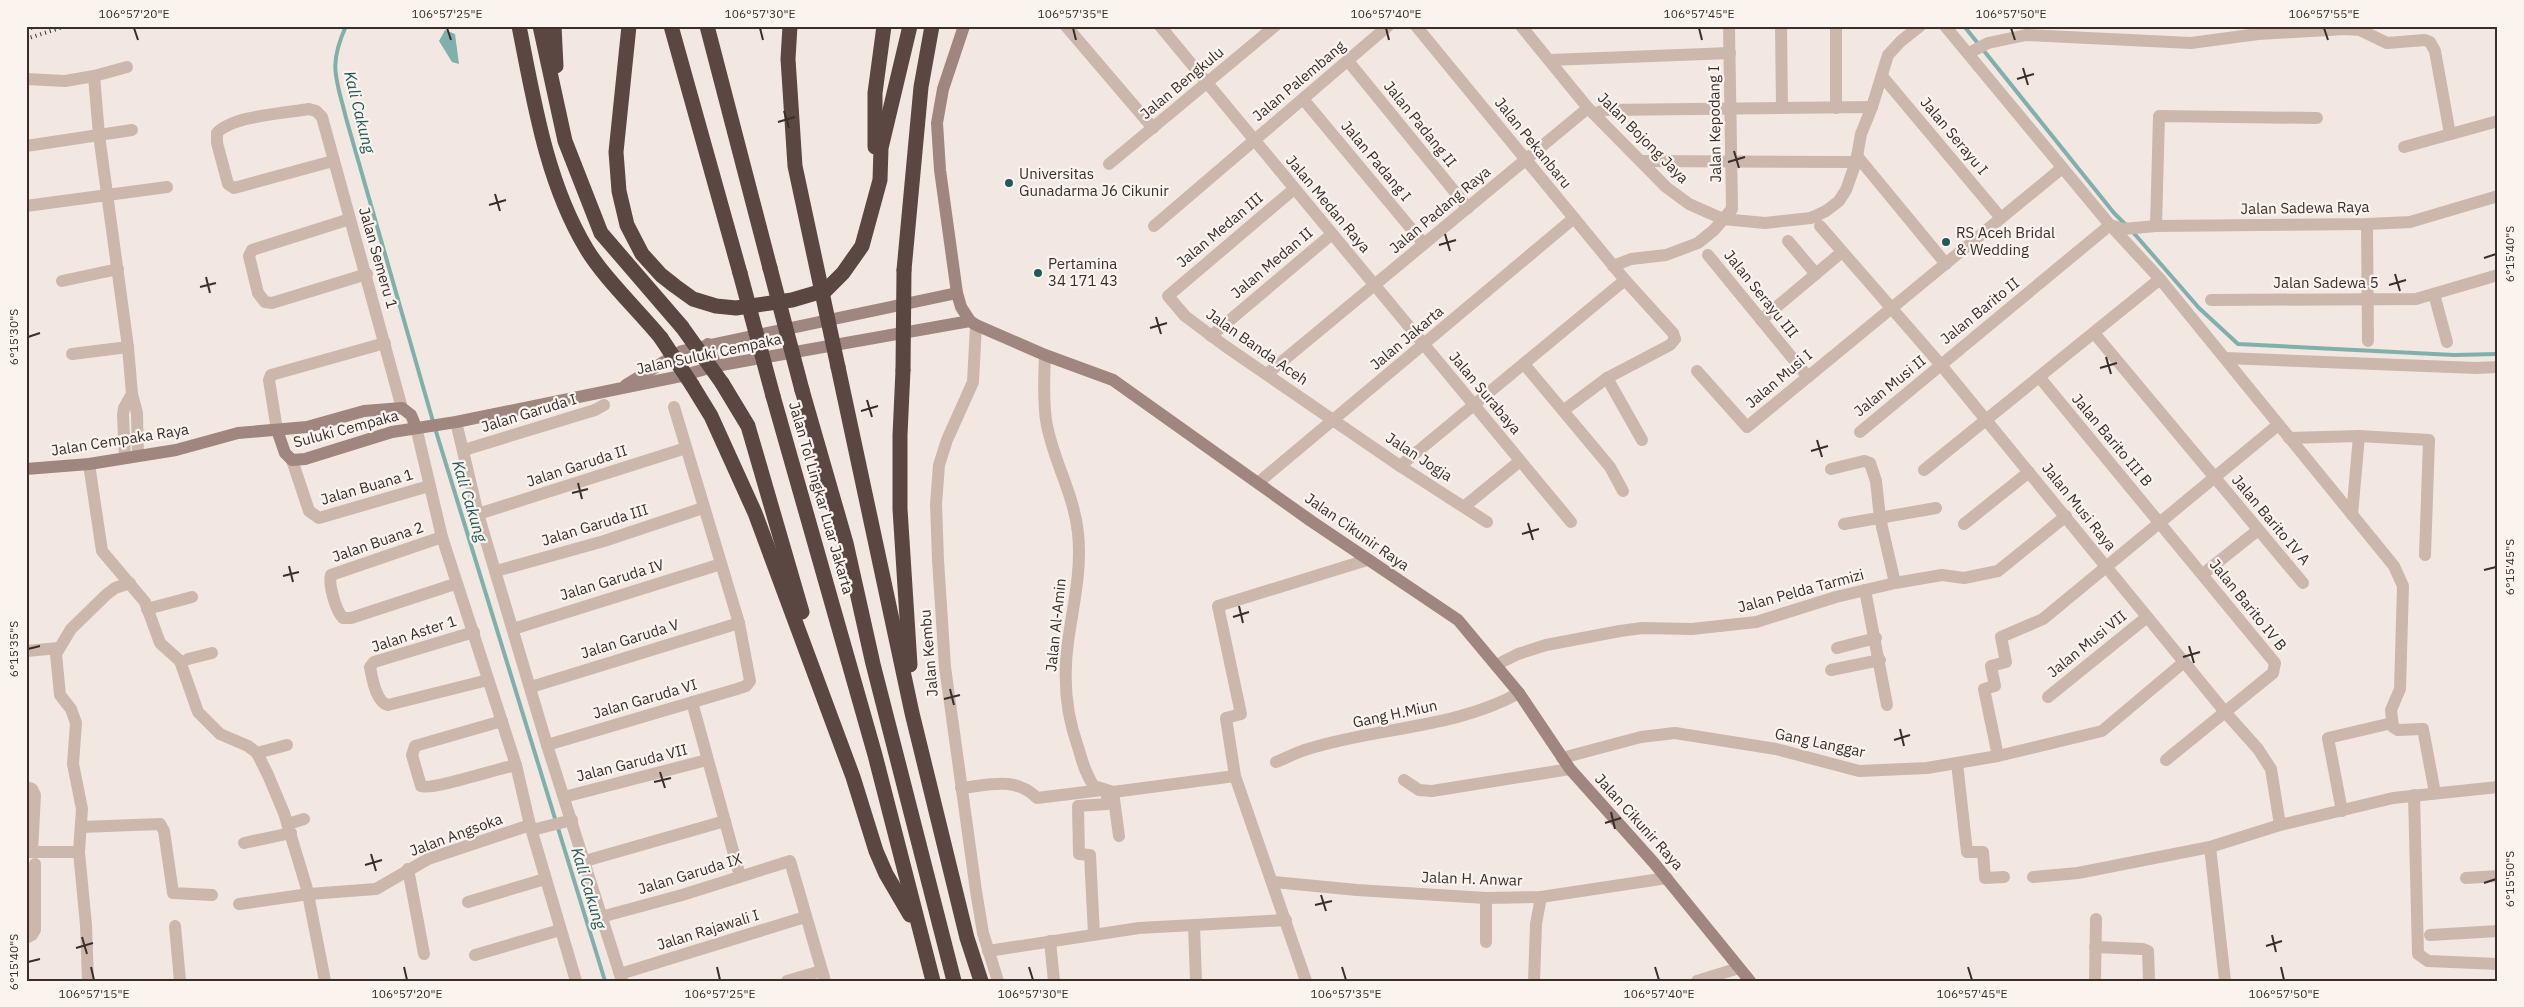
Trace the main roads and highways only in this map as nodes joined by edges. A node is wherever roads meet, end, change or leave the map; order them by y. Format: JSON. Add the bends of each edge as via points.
{"nodes":[{"id":1,"x":519,"y":26,"type":"edge"},
{"id":2,"x":540,"y":26,"type":"edge"},
{"id":3,"x":554,"y":26,"type":"edge"},
{"id":4,"x":629,"y":26,"type":"edge"},
{"id":5,"x":671,"y":26,"type":"edge"},
{"id":6,"x":707,"y":26,"type":"edge"},
{"id":7,"x":790,"y":26,"type":"edge"},
{"id":8,"x":884,"y":26,"type":"edge"},
{"id":9,"x":910,"y":26,"type":"edge"},
{"id":10,"x":932,"y":26,"type":"edge"},
{"id":11,"x":558,"y":112,"type":"junction"},
{"id":12,"x":881,"y":148,"type":"junction"},
{"id":13,"x":814,"y":670,"type":"junction"},
{"id":14,"x":912,"y":713,"type":"junction"},
{"id":15,"x":919,"y":932,"type":"junction"},
{"id":16,"x":933,"y":981,"type":"edge"},
{"id":17,"x":954,"y":981,"type":"edge"},
{"id":18,"x":981,"y":981,"type":"edge"}],
"edges":[{"from":1,"to":13,"type":"highway","bridge":true,"via":[[549,161],[574,224],[586,248],[661,338],[712,416],[755,512]]},
{"from":2,"to":11,"type":"highway"},
{"from":3,"to":11,"type":"highway"},
{"from":4,"to":12,"type":"highway","via":[[616,152],[621,200],[627,225],[642,254],[661,275],[693,299],[716,306],[745,307],[792,300],[826,290],[862,246],[880,180]]},
{"from":5,"to":15,"type":"highway","name":"Jalan Tol Lingkar Luar Jakarta","bridge":true,"via":[[875,755]]},
{"from":6,"to":17,"type":"highway","name":"Jalan Tol Lingkar Luar Jakarta","bridge":true,"via":[[802,390],[846,543],[873,664]]},
{"from":7,"to":14,"type":"highway","bridge":true,"via":[[788,59],[795,166]]},
{"from":8,"to":12,"type":"highway","via":[[875,93],[875,150]]},
{"from":9,"to":12,"type":"highway"},
{"from":10,"to":14,"type":"highway","bridge":true,"via":[[921,87],[904,270],[900,509]]},
{"from":11,"to":13,"type":"highway","bridge":true,"via":[[565,140],[603,238],[682,327],[748,426],[803,615]]},
{"from":13,"to":15,"type":"highway","via":[[876,851]]},
{"from":14,"to":18,"type":"highway"},
{"from":15,"to":16,"type":"highway","name":"Jalan Tol Lingkar Luar Jakarta"}]}
